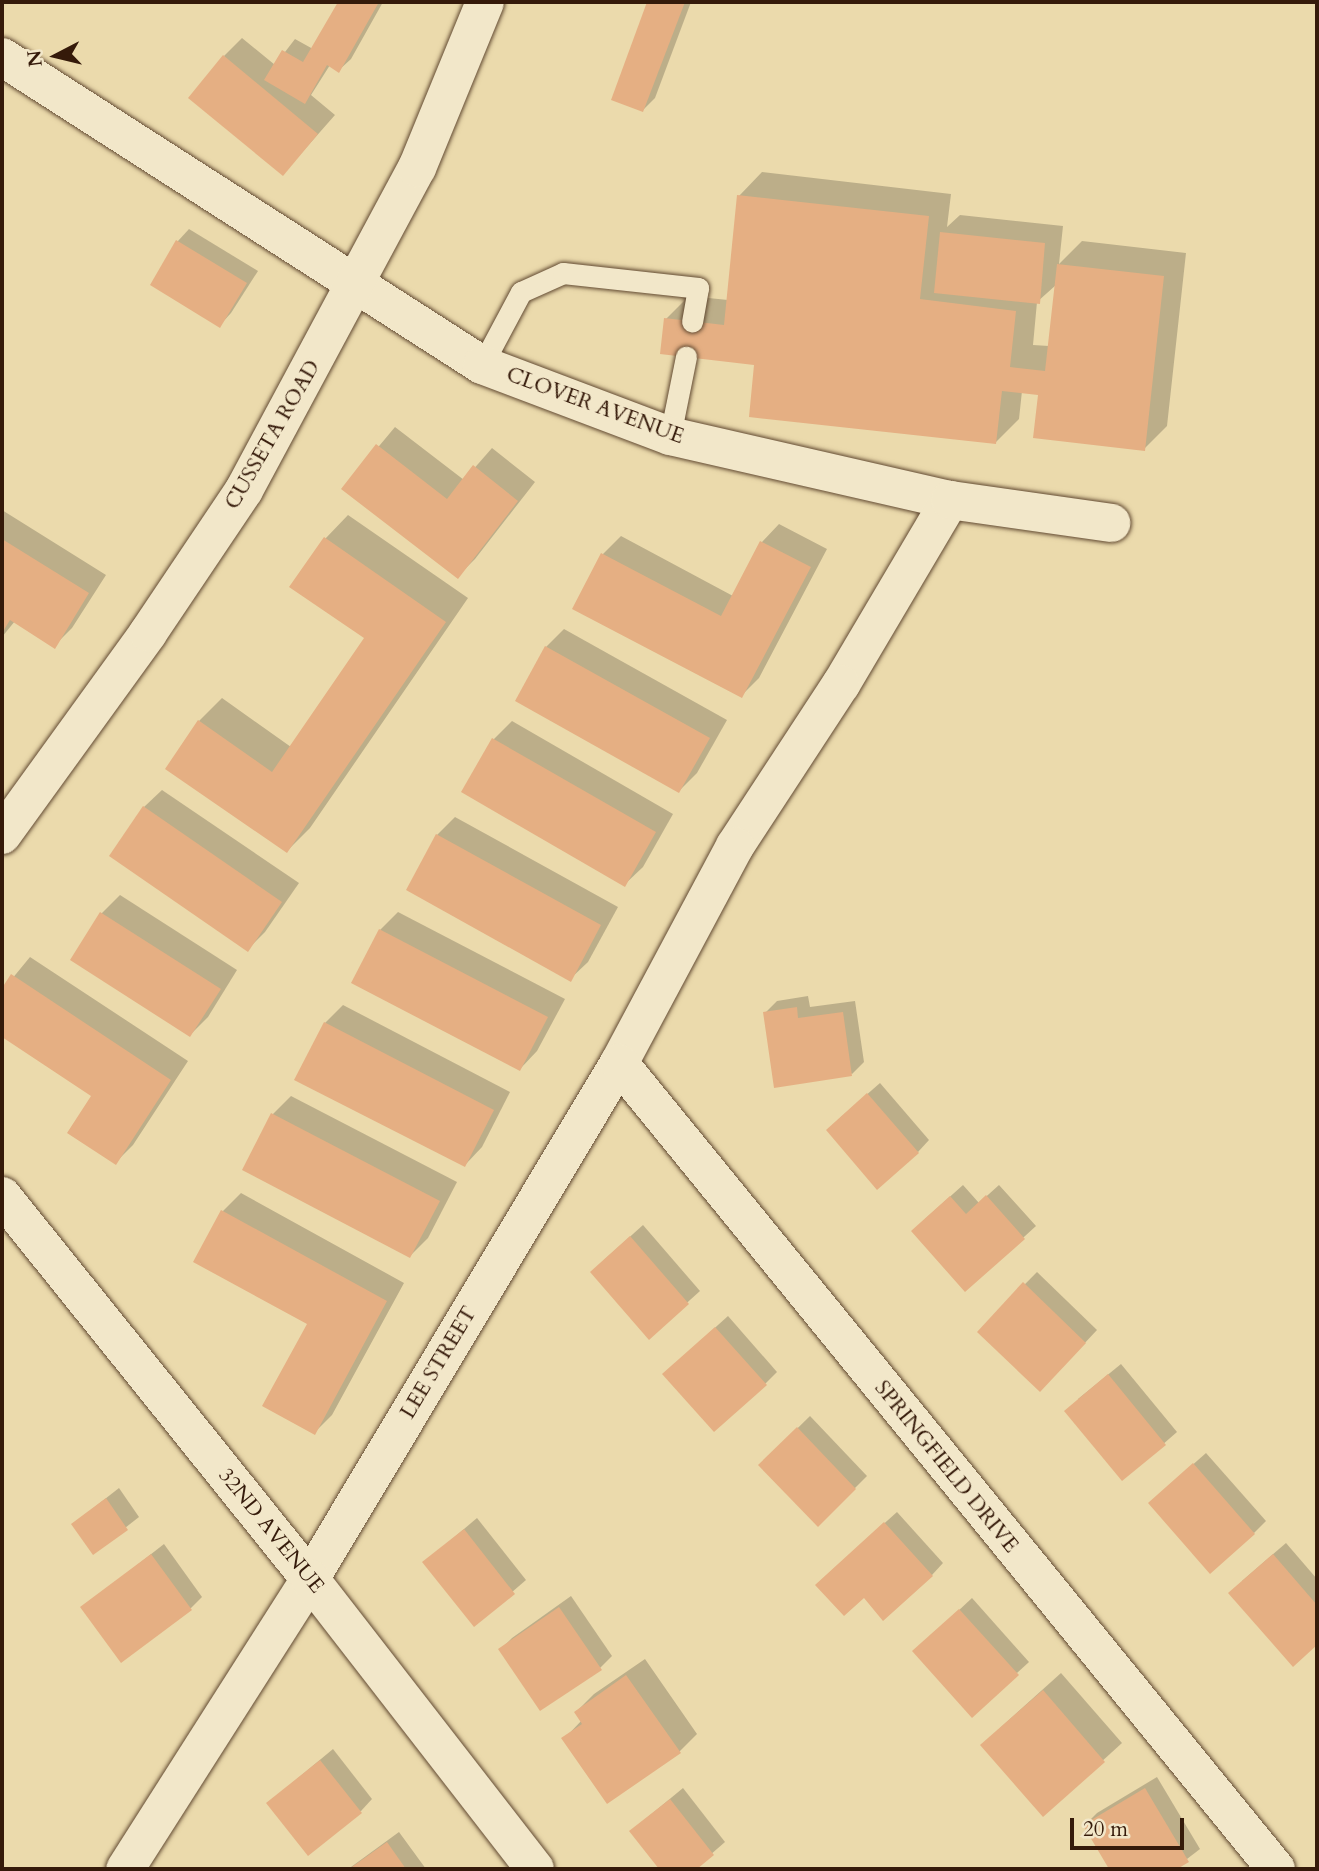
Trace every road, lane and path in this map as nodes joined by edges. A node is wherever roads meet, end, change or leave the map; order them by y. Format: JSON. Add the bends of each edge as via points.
{"nodes":[{"id":1,"x":485,"y":2,"type":"edge"},
{"id":2,"x":2,"y":57,"type":"edge"},
{"id":3,"x":358,"y":283,"type":"junction"},
{"id":4,"x":692,"y":321,"type":"dead end"},
{"id":5,"x":686,"y":357,"type":"dead end"},
{"id":6,"x":482,"y":365,"type":"junction"},
{"id":7,"x":670,"y":436,"type":"junction"},
{"id":8,"x":950,"y":500,"type":"junction"},
{"id":9,"x":1111,"y":523,"type":"dead end"},
{"id":10,"x":3,"y":830,"type":"edge"},
{"id":11,"x":619,"y":1063,"type":"junction"},
{"id":12,"x":2,"y":1196,"type":"edge"},
{"id":13,"x":310,"y":1579,"type":"junction"},
{"id":14,"x":125,"y":1869,"type":"edge"},
{"id":15,"x":535,"y":1869,"type":"edge"},
{"id":16,"x":1276,"y":1869,"type":"edge"}],
"edges":[{"from":1,"to":3,"type":"street","name":"CUSSETA ROAD","via":[[417,168]]},
{"from":2,"to":3,"type":"street","name":"CLOVER AVENUE"},
{"from":3,"to":6,"type":"street","name":"CLOVER AVENUE"},
{"from":3,"to":10,"type":"street","name":"CUSSETA ROAD","via":[[244,490],[148,633]]},
{"from":4,"to":6,"type":"lane","via":[[698,288],[563,273],[521,292]]},
{"from":5,"to":7,"type":"lane"},
{"from":6,"to":7,"type":"street","name":"CLOVER AVENUE"},
{"from":7,"to":8,"type":"street","name":"CLOVER AVENUE"},
{"from":8,"to":9,"type":"street","name":"CLOVER AVENUE"},
{"from":8,"to":11,"type":"street","name":"LEE STREET","via":[[841,684],[735,846]]},
{"from":11,"to":13,"type":"street","name":"LEE STREET"},
{"from":11,"to":16,"type":"street","name":"SPRINGFIELD DRIVE"},
{"from":12,"to":13,"type":"street","name":"32ND AVENUE"},
{"from":13,"to":14,"type":"street","name":"LEE STREET"},
{"from":13,"to":15,"type":"street","name":"32ND AVENUE"}]}
